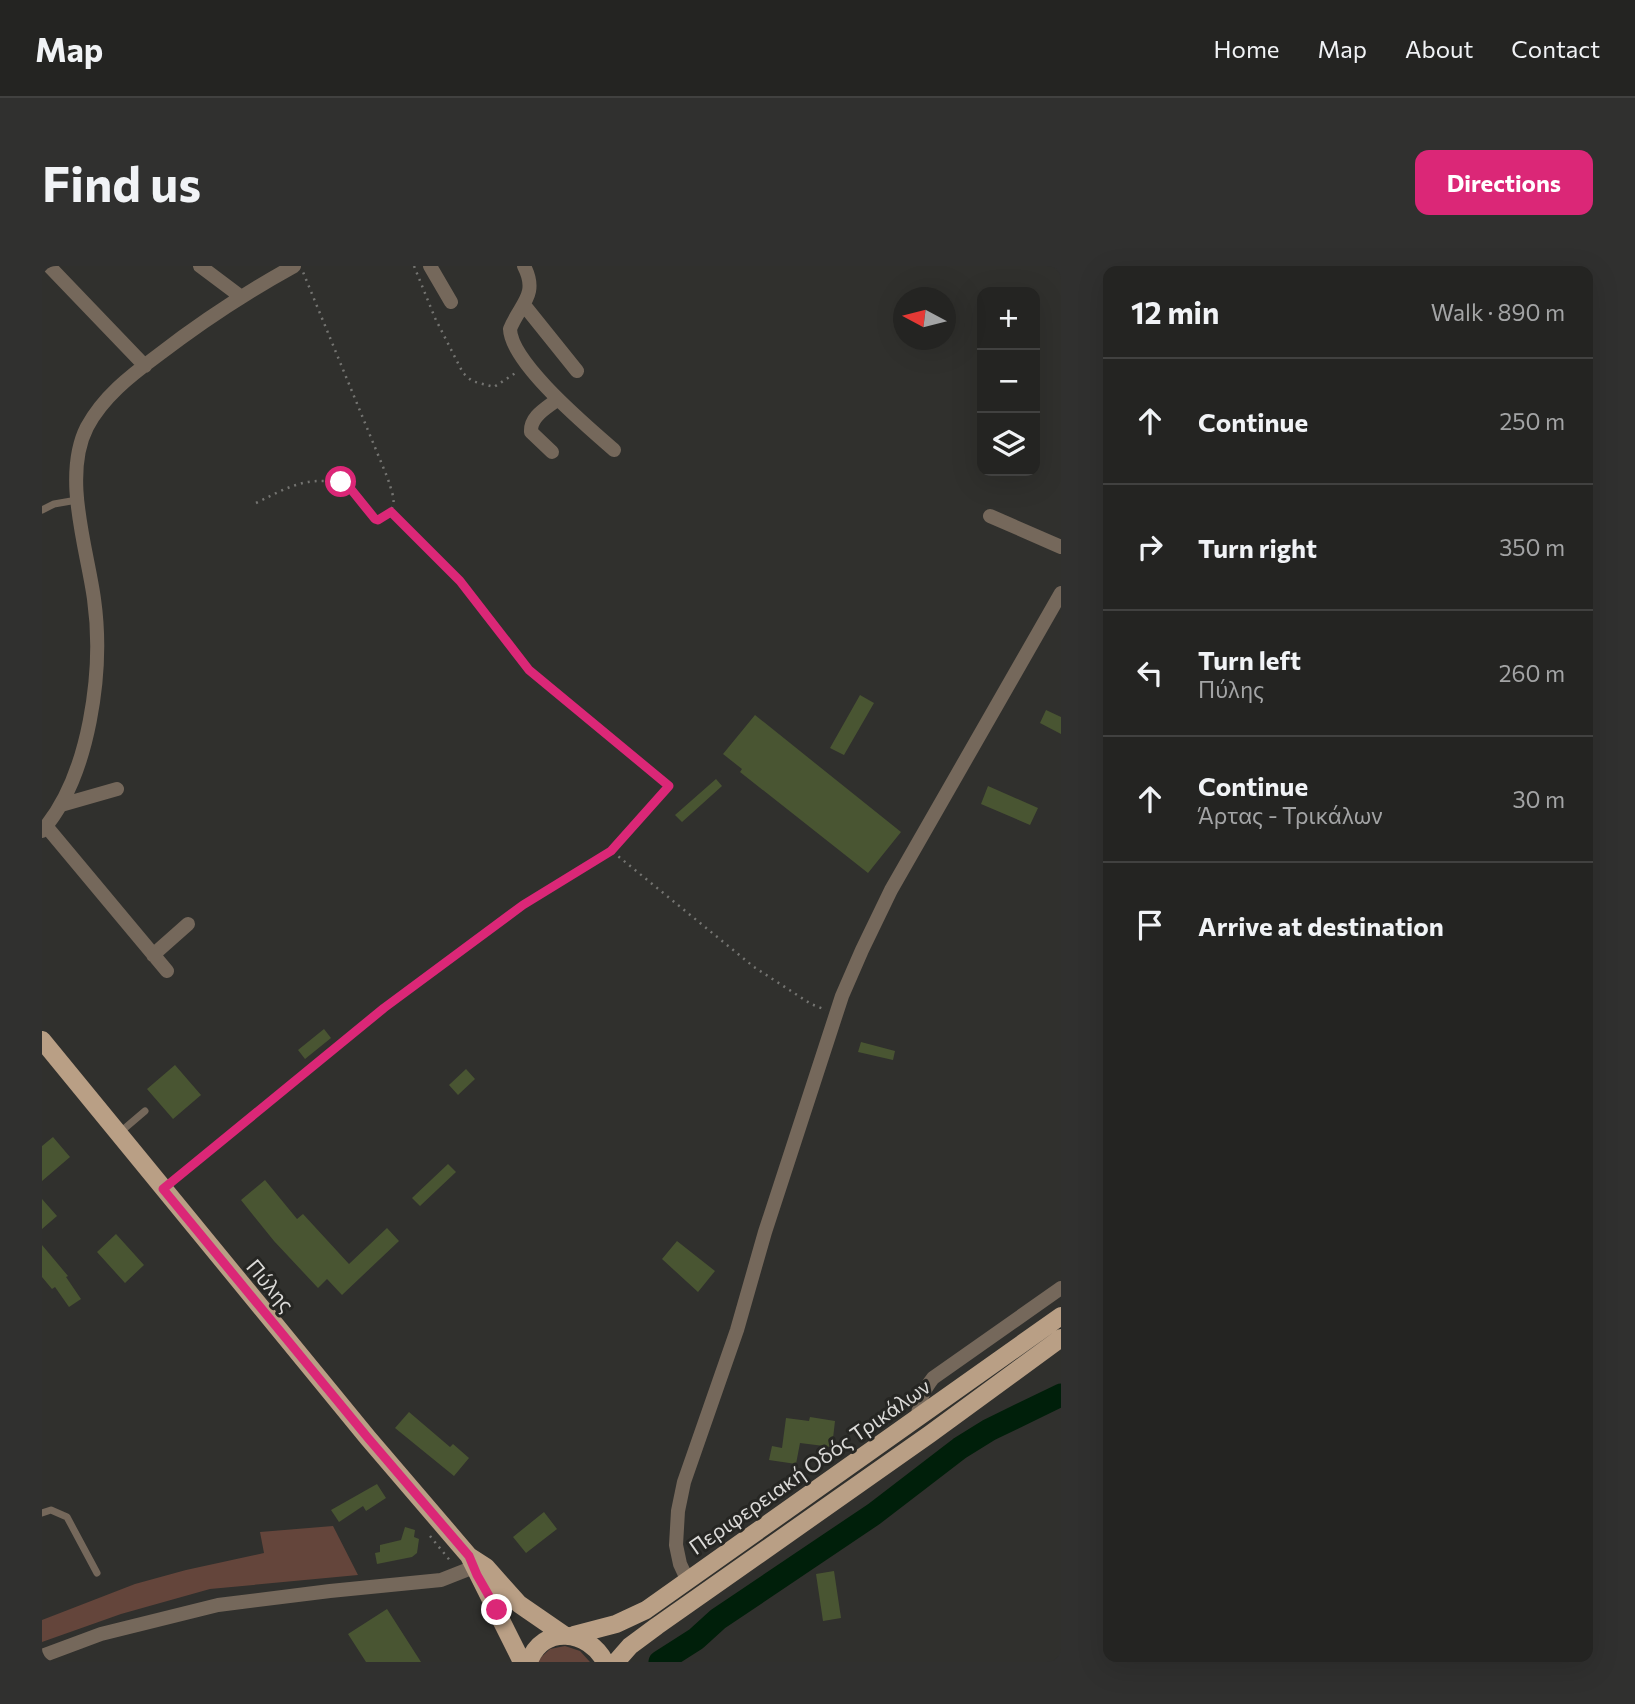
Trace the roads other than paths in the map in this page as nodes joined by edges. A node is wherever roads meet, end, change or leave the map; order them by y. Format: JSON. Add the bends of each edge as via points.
{"nodes":[{"id":1,"x":50,"y":266,"type":"edge"},
{"id":2,"x":200,"y":266,"type":"edge"},
{"id":3,"x":294,"y":266,"type":"edge"},
{"id":4,"x":430,"y":266,"type":"edge"},
{"id":5,"x":524,"y":266,"type":"edge"},
{"id":6,"x":240,"y":296,"type":"junction"},
{"id":7,"x":451,"y":302,"type":"dead end"},
{"id":8,"x":524,"y":304,"type":"junction"},
{"id":9,"x":145,"y":366,"type":"junction"},
{"id":10,"x":577,"y":371,"type":"dead end"},
{"id":11,"x":558,"y":400,"type":"junction"},
{"id":12,"x":614,"y":450,"type":"dead end"},
{"id":13,"x":552,"y":452,"type":"dead end"},
{"id":14,"x":78,"y":499,"type":"junction"},
{"id":15,"x":42,"y":510,"type":"edge"},
{"id":16,"x":990,"y":516,"type":"dead end"},
{"id":17,"x":1061,"y":547,"type":"edge"},
{"id":18,"x":1061,"y":593,"type":"edge"},
{"id":19,"x":117,"y":789,"type":"dead end"},
{"id":20,"x":61,"y":805,"type":"junction"},
{"id":21,"x":44,"y":829,"type":"edge"},
{"id":22,"x":188,"y":924,"type":"dead end"},
{"id":23,"x":153,"y":955,"type":"junction"},
{"id":24,"x":167,"y":971,"type":"dead end"},
{"id":25,"x":42,"y":1040,"type":"edge"},
{"id":26,"x":145,"y":1111,"type":"dead end"},
{"id":27,"x":118,"y":1134,"type":"junction"},
{"id":28,"x":1061,"y":1287,"type":"edge"},
{"id":29,"x":1061,"y":1316,"type":"edge"},
{"id":30,"x":1061,"y":1338,"type":"edge"},
{"id":31,"x":918,"y":1417,"type":"junction"},
{"id":32,"x":42,"y":1513,"type":"edge"},
{"id":33,"x":468,"y":1566,"type":"junction"},
{"id":34,"x":97,"y":1573,"type":"dead end"},
{"id":35,"x":688,"y":1579,"type":"junction"},
{"id":36,"x":569,"y":1635,"type":"junction"},
{"id":37,"x":42,"y":1656,"type":"edge"},
{"id":38,"x":522,"y":1662,"type":"edge"},
{"id":39,"x":529,"y":1662,"type":"edge"},
{"id":40,"x":605,"y":1662,"type":"edge"},
{"id":41,"x":616,"y":1662,"type":"edge"}],
"edges":[{"from":1,"to":9,"type":"street"},
{"from":2,"to":6,"type":"street"},
{"from":3,"to":6,"type":"street"},
{"from":4,"to":7,"type":"street"},
{"from":5,"to":8,"type":"street","via":[[530,286]]},
{"from":6,"to":9,"type":"street"},
{"from":8,"to":10,"type":"street"},
{"from":8,"to":11,"type":"street","via":[[510,336]]},
{"from":9,"to":14,"type":"street","via":[[109,397],[88,426],[80,450]]},
{"from":11,"to":12,"type":"street"},
{"from":11,"to":13,"type":"street","via":[[530,426]]},
{"from":14,"to":15,"type":"lane"},
{"from":14,"to":20,"type":"street","via":[[94,599],[97,657],[85,736]]},
{"from":16,"to":17,"type":"street"},
{"from":18,"to":35,"type":"street","via":[[891,890],[835,1015],[737,1330],[681,1491],[676,1545]]},
{"from":19,"to":20,"type":"street"},
{"from":20,"to":21,"type":"street"},
{"from":21,"to":23,"type":"street"},
{"from":22,"to":23,"type":"street"},
{"from":23,"to":24,"type":"street"},
{"from":25,"to":27,"type":"main road","name":"Πύλης"},
{"from":26,"to":27,"type":"lane"},
{"from":27,"to":33,"type":"main road","name":"Πύλης"},
{"from":28,"to":31,"type":"street","via":[[933,1378],[923,1390]]},
{"from":29,"to":31,"type":"main road","name":"Περιφερειακή Οδός Τρικάλων"},
{"from":30,"to":41,"type":"main road","name":"Περιφερειακή Οδός Τρικάλων","via":[[657,1626]]},
{"from":31,"to":35,"type":"main road","name":"Περιφερειακή Οδός Τρικάλων"},
{"from":32,"to":34,"type":"lane","via":[[51,1510],[66,1517]]},
{"from":33,"to":36,"type":"main road","via":[[486,1567],[519,1604]]},
{"from":33,"to":37,"type":"street","via":[[441,1580],[218,1605],[114,1631]]},
{"from":33,"to":38,"type":"main road"},
{"from":35,"to":36,"type":"main road","name":"Περιφερειακή Οδός Τρικάλων","via":[[640,1614]]},
{"from":36,"to":39,"type":"main road","name":"Περιφερειακή Οδός Τρικάλων","via":[[539,1646]]},
{"from":36,"to":40,"type":"main road","via":[[587,1640]]}]}
